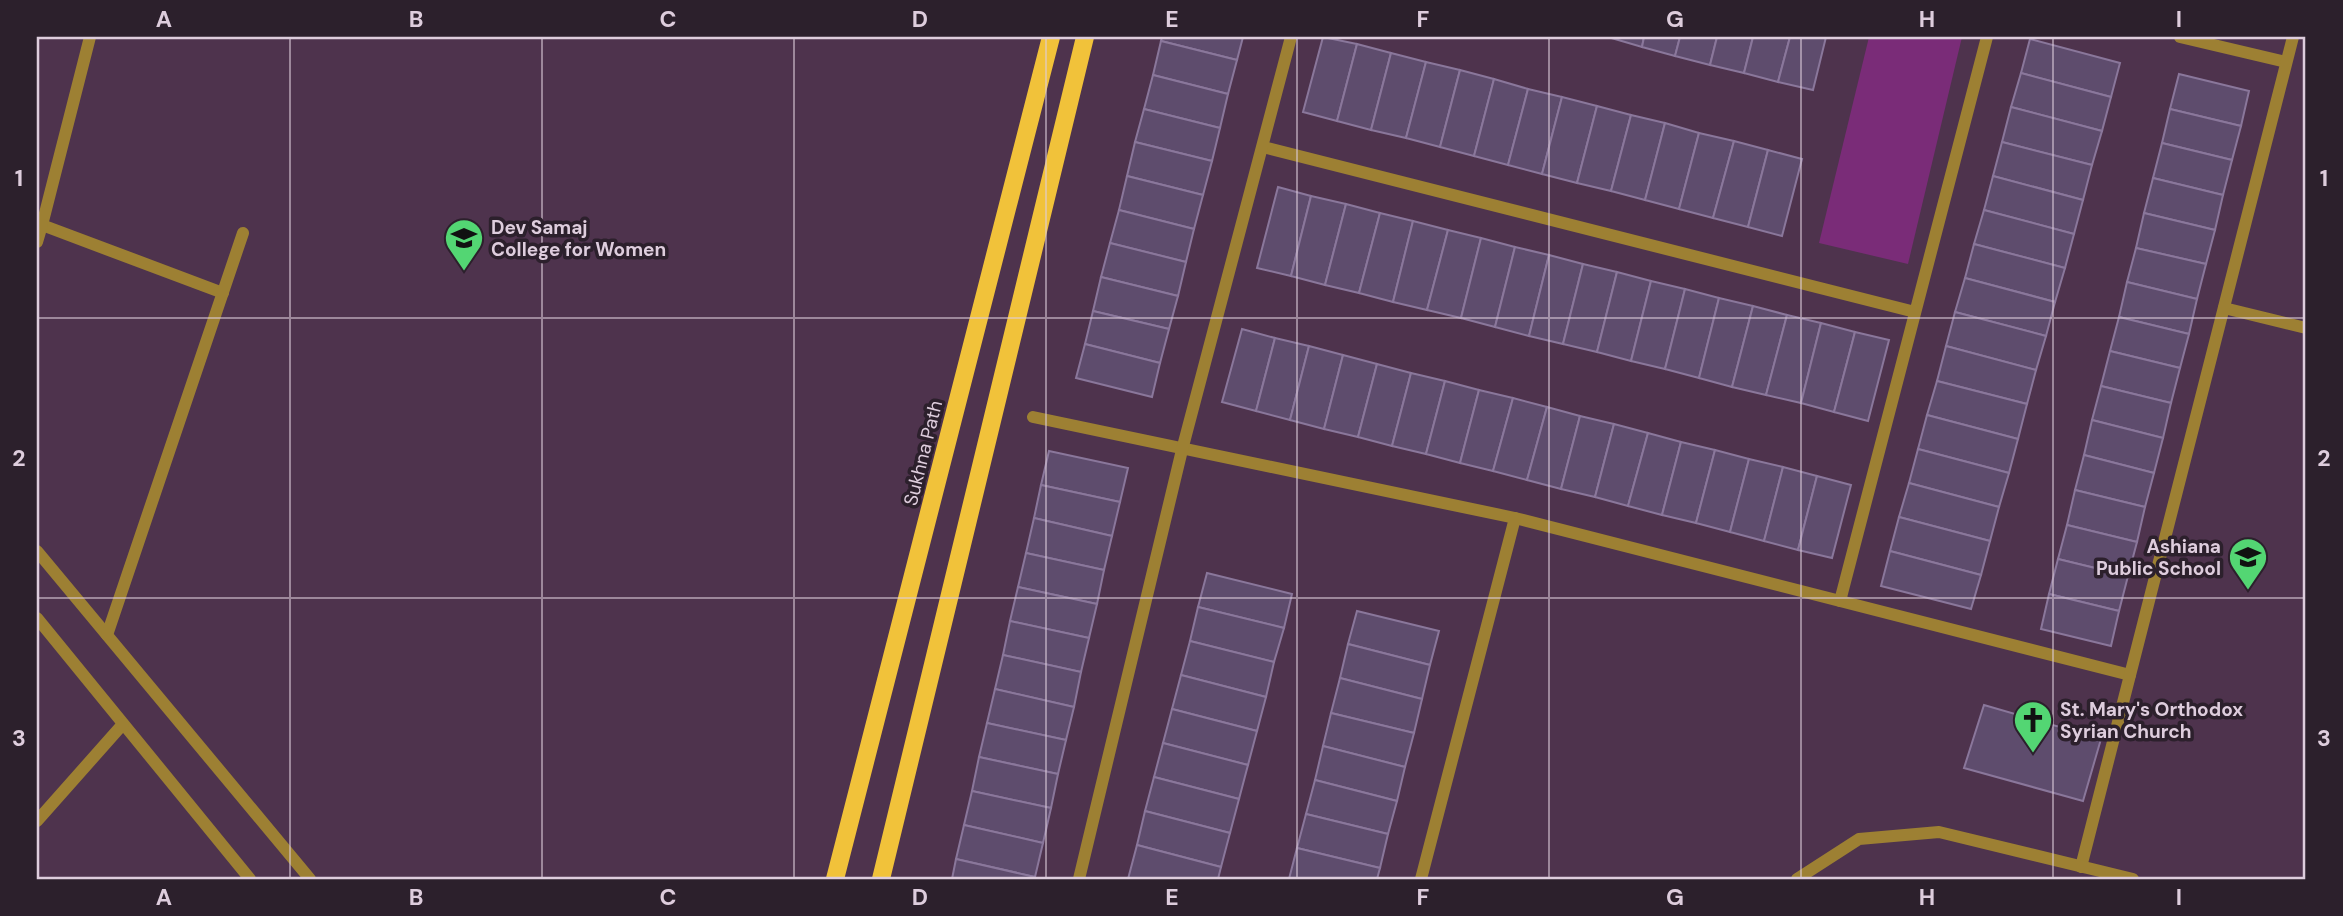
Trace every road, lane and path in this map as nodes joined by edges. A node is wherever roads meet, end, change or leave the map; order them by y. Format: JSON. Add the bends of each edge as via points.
{"nodes":[{"id":1,"x":90,"y":37,"type":"edge"},
{"id":2,"x":1051,"y":37,"type":"edge"},
{"id":3,"x":1085,"y":37,"type":"edge"},
{"id":4,"x":1291,"y":37,"type":"edge"},
{"id":5,"x":1987,"y":37,"type":"edge"},
{"id":6,"x":2180,"y":37,"type":"edge"},
{"id":7,"x":2293,"y":37,"type":"edge"},
{"id":8,"x":2286,"y":62,"type":"junction"},
{"id":9,"x":1263,"y":147,"type":"junction"},
{"id":10,"x":42,"y":225,"type":"junction"},
{"id":11,"x":243,"y":233,"type":"dead end"},
{"id":12,"x":37,"y":242,"type":"edge"},
{"id":13,"x":223,"y":293,"type":"junction"},
{"id":14,"x":2224,"y":308,"type":"junction"},
{"id":15,"x":1915,"y":312,"type":"junction"},
{"id":16,"x":2306,"y":328,"type":"edge"},
{"id":17,"x":1033,"y":417,"type":"dead end"},
{"id":18,"x":1182,"y":450,"type":"junction"},
{"id":19,"x":1515,"y":517,"type":"junction"},
{"id":20,"x":37,"y":551,"type":"edge"},
{"id":21,"x":1840,"y":601,"type":"junction"},
{"id":22,"x":37,"y":618,"type":"edge"},
{"id":23,"x":107,"y":635,"type":"junction"},
{"id":24,"x":2130,"y":675,"type":"junction"},
{"id":25,"x":123,"y":724,"type":"junction"},
{"id":26,"x":37,"y":821,"type":"edge"},
{"id":27,"x":2081,"y":867,"type":"junction"},
{"id":28,"x":250,"y":879,"type":"edge"},
{"id":29,"x":310,"y":879,"type":"edge"},
{"id":30,"x":835,"y":879,"type":"edge"},
{"id":31,"x":881,"y":879,"type":"edge"},
{"id":32,"x":1079,"y":879,"type":"edge"},
{"id":33,"x":1421,"y":879,"type":"edge"},
{"id":34,"x":1797,"y":879,"type":"edge"},
{"id":35,"x":2133,"y":879,"type":"edge"}],
"edges":[{"from":1,"to":10,"type":"street"},
{"from":2,"to":30,"type":"main road","name":"Sukhna Path"},
{"from":3,"to":31,"type":"main road"},
{"from":4,"to":9,"type":"street"},
{"from":5,"to":15,"type":"street"},
{"from":6,"to":8,"type":"street"},
{"from":7,"to":8,"type":"street"},
{"from":8,"to":14,"type":"street"},
{"from":9,"to":15,"type":"street"},
{"from":9,"to":18,"type":"street"},
{"from":10,"to":12,"type":"street"},
{"from":10,"to":13,"type":"street"},
{"from":11,"to":13,"type":"street"},
{"from":13,"to":23,"type":"street"},
{"from":14,"to":16,"type":"street"},
{"from":14,"to":24,"type":"street"},
{"from":15,"to":21,"type":"street"},
{"from":17,"to":18,"type":"street"},
{"from":18,"to":19,"type":"street"},
{"from":18,"to":32,"type":"street"},
{"from":19,"to":21,"type":"street"},
{"from":19,"to":33,"type":"street"},
{"from":20,"to":23,"type":"street"},
{"from":21,"to":24,"type":"street"},
{"from":22,"to":25,"type":"street"},
{"from":23,"to":29,"type":"street"},
{"from":24,"to":27,"type":"street"},
{"from":25,"to":26,"type":"street"},
{"from":25,"to":28,"type":"street"},
{"from":27,"to":34,"type":"street","via":[[1939,832],[1859,839]]},
{"from":27,"to":35,"type":"street"}]}
